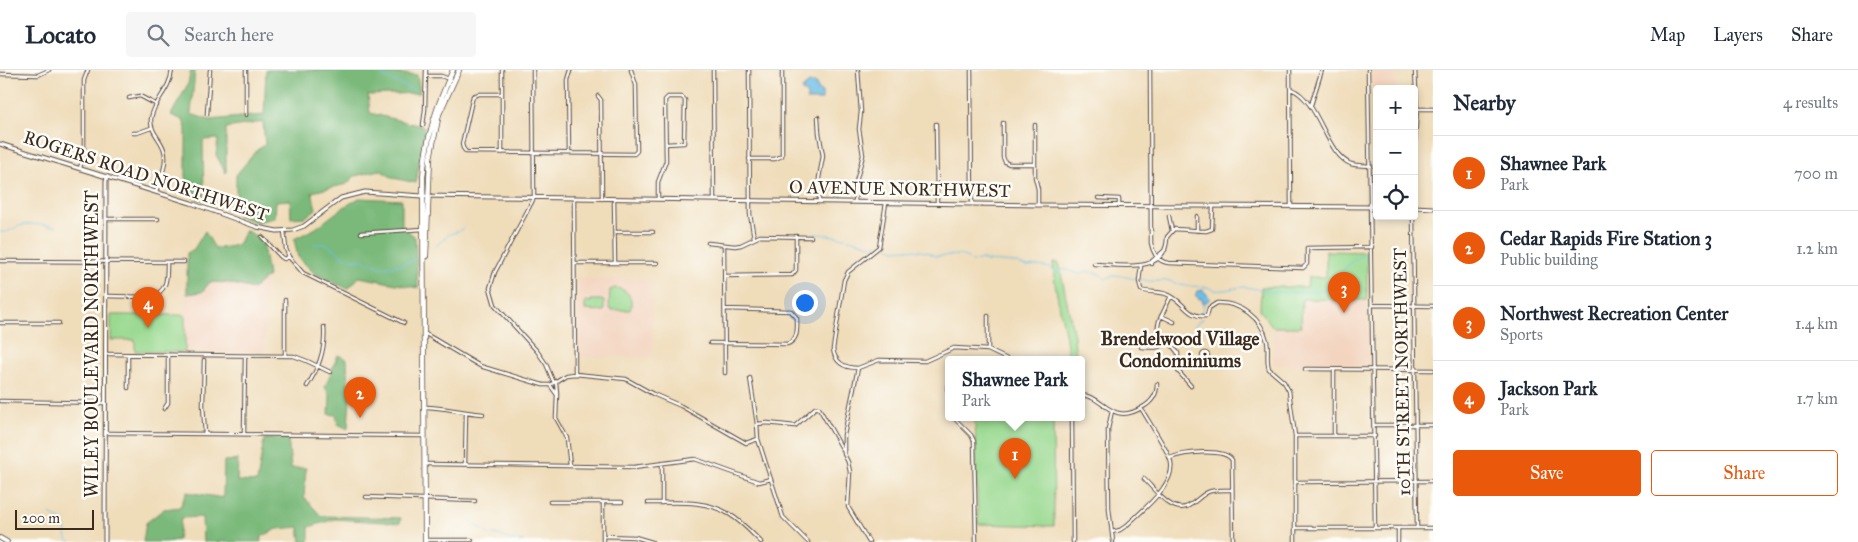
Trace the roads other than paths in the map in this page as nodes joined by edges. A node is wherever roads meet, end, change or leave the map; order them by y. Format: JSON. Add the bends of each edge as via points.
{"nodes":[{"id":1,"x":26,"y":70,"type":"edge"},
{"id":2,"x":49,"y":70,"type":"edge"},
{"id":3,"x":172,"y":70,"type":"edge"},
{"id":4,"x":210,"y":70,"type":"edge"},
{"id":5,"x":246,"y":70,"type":"edge"},
{"id":6,"x":426,"y":70,"type":"edge"},
{"id":7,"x":453,"y":70,"type":"edge"},
{"id":8,"x":459,"y":70,"type":"edge"},
{"id":9,"x":502,"y":70,"type":"edge"},
{"id":10,"x":533,"y":70,"type":"edge"},
{"id":11,"x":571,"y":70,"type":"edge"},
{"id":12,"x":631,"y":70,"type":"edge"},
{"id":13,"x":713,"y":70,"type":"edge"},
{"id":14,"x":749,"y":70,"type":"edge"},
{"id":15,"x":782,"y":70,"type":"edge"},
{"id":16,"x":858,"y":70,"type":"edge"},
{"id":17,"x":971,"y":70,"type":"edge"},
{"id":18,"x":1150,"y":70,"type":"edge"},
{"id":19,"x":1290,"y":70,"type":"edge"},
{"id":20,"x":1322,"y":70,"type":"edge"},
{"id":21,"x":1368,"y":70,"type":"edge"},
{"id":22,"x":1415,"y":70,"type":"edge"},
{"id":23,"x":86,"y":71,"type":"edge"},
{"id":24,"x":0,"y":74,"type":"edge"},
{"id":25,"x":26,"y":74,"type":"junction"},
{"id":26,"x":426,"y":76,"type":"junction"},
{"id":27,"x":451,"y":80,"type":"junction"},
{"id":28,"x":1416,"y":85,"type":"edge"},
{"id":29,"x":1290,"y":88,"type":"junction"},
{"id":30,"x":502,"y":94,"type":"junction"},
{"id":31,"x":598,"y":96,"type":"dead end"},
{"id":32,"x":129,"y":98,"type":"dead end"},
{"id":33,"x":157,"y":105,"type":"junction"},
{"id":34,"x":1310,"y":105,"type":"junction"},
{"id":35,"x":1418,"y":109,"type":"edge"},
{"id":36,"x":1433,"y":109,"type":"edge"},
{"id":37,"x":207,"y":114,"type":"dead end"},
{"id":38,"x":246,"y":115,"type":"dead end"},
{"id":39,"x":818,"y":116,"type":"dead end"},
{"id":40,"x":1003,"y":123,"type":"dead end"},
{"id":41,"x":936,"y":124,"type":"dead end"},
{"id":42,"x":423,"y":125,"type":"dead end"},
{"id":43,"x":1035,"y":125,"type":"dead end"},
{"id":44,"x":152,"y":128,"type":"junction"},
{"id":45,"x":133,"y":133,"type":"dead end"},
{"id":46,"x":0,"y":144,"type":"edge"},
{"id":47,"x":666,"y":144,"type":"junction"},
{"id":48,"x":502,"y":153,"type":"junction"},
{"id":49,"x":534,"y":153,"type":"junction"},
{"id":50,"x":569,"y":154,"type":"junction"},
{"id":51,"x":602,"y":154,"type":"junction"},
{"id":52,"x":750,"y":158,"type":"junction"},
{"id":53,"x":1035,"y":164,"type":"junction"},
{"id":54,"x":1370,"y":166,"type":"junction"},
{"id":55,"x":80,"y":168,"type":"junction"},
{"id":56,"x":107,"y":176,"type":"junction"},
{"id":57,"x":156,"y":192,"type":"junction"},
{"id":58,"x":425,"y":196,"type":"junction"},
{"id":59,"x":534,"y":198,"type":"junction"},
{"id":60,"x":574,"y":198,"type":"junction"},
{"id":61,"x":1098,"y":198,"type":"dead end"},
{"id":62,"x":602,"y":199,"type":"junction"},
{"id":63,"x":614,"y":199,"type":"junction"},
{"id":64,"x":658,"y":200,"type":"junction"},
{"id":65,"x":714,"y":200,"type":"junction"},
{"id":66,"x":749,"y":201,"type":"junction"},
{"id":67,"x":819,"y":202,"type":"junction"},
{"id":68,"x":855,"y":202,"type":"junction"},
{"id":69,"x":886,"y":203,"type":"junction"},
{"id":70,"x":937,"y":204,"type":"junction"},
{"id":71,"x":972,"y":204,"type":"junction"},
{"id":72,"x":1038,"y":205,"type":"junction"},
{"id":73,"x":1119,"y":205,"type":"junction"},
{"id":74,"x":1152,"y":206,"type":"junction"},
{"id":75,"x":1213,"y":206,"type":"junction"},
{"id":76,"x":1292,"y":207,"type":"junction"},
{"id":77,"x":1371,"y":207,"type":"junction"},
{"id":78,"x":1418,"y":207,"type":"edge"},
{"id":79,"x":1433,"y":208,"type":"edge"},
{"id":80,"x":1170,"y":216,"type":"dead end"},
{"id":81,"x":1197,"y":216,"type":"dead end"},
{"id":82,"x":106,"y":219,"type":"junction"},
{"id":83,"x":158,"y":219,"type":"dead end"},
{"id":84,"x":1413,"y":220,"type":"edge"},
{"id":85,"x":425,"y":229,"type":"junction"},
{"id":86,"x":284,"y":231,"type":"junction"},
{"id":87,"x":1172,"y":231,"type":"junction"},
{"id":88,"x":1197,"y":231,"type":"junction"},
{"id":89,"x":614,"y":232,"type":"junction"},
{"id":90,"x":653,"y":232,"type":"dead end"},
{"id":91,"x":361,"y":233,"type":"dead end"},
{"id":92,"x":796,"y":236,"type":"junction"},
{"id":93,"x":262,"y":237,"type":"dead end"},
{"id":94,"x":811,"y":237,"type":"dead end"},
{"id":95,"x":754,"y":238,"type":"junction"},
{"id":96,"x":708,"y":244,"type":"dead end"},
{"id":97,"x":724,"y":246,"type":"junction"},
{"id":98,"x":1372,"y":247,"type":"junction"},
{"id":99,"x":289,"y":257,"type":"junction"},
{"id":100,"x":1158,"y":257,"type":"junction"},
{"id":101,"x":0,"y":261,"type":"edge"},
{"id":102,"x":106,"y":262,"type":"junction"},
{"id":103,"x":167,"y":262,"type":"junction"},
{"id":104,"x":184,"y":262,"type":"dead end"},
{"id":105,"x":575,"y":262,"type":"junction"},
{"id":106,"x":615,"y":263,"type":"junction"},
{"id":107,"x":657,"y":263,"type":"dead end"},
{"id":108,"x":1094,"y":264,"type":"dead end"},
{"id":109,"x":1141,"y":266,"type":"junction"},
{"id":110,"x":724,"y":276,"type":"junction"},
{"id":111,"x":106,"y":296,"type":"junction"},
{"id":112,"x":1171,"y":296,"type":"junction"},
{"id":113,"x":285,"y":300,"type":"dead end"},
{"id":114,"x":1372,"y":305,"type":"junction"},
{"id":115,"x":1414,"y":305,"type":"junction"},
{"id":116,"x":1433,"y":306,"type":"edge"},
{"id":117,"x":725,"y":309,"type":"junction"},
{"id":118,"x":988,"y":316,"type":"dead end"},
{"id":119,"x":1161,"y":316,"type":"junction"},
{"id":120,"x":1174,"y":322,"type":"dead end"},
{"id":121,"x":0,"y":323,"type":"edge"},
{"id":122,"x":59,"y":323,"type":"dead end"},
{"id":123,"x":404,"y":323,"type":"dead end"},
{"id":124,"x":324,"y":327,"type":"dead end"},
{"id":125,"x":424,"y":333,"type":"junction"},
{"id":126,"x":1166,"y":342,"type":"junction"},
{"id":127,"x":710,"y":343,"type":"dead end"},
{"id":128,"x":725,"y":343,"type":"junction"},
{"id":129,"x":1141,"y":348,"type":"dead end"},
{"id":130,"x":988,"y":350,"type":"junction"},
{"id":131,"x":106,"y":354,"type":"junction"},
{"id":132,"x":128,"y":355,"type":"junction"},
{"id":133,"x":168,"y":355,"type":"junction"},
{"id":134,"x":245,"y":356,"type":"junction"},
{"id":135,"x":285,"y":356,"type":"junction"},
{"id":136,"x":1001,"y":356,"type":"edge"},
{"id":137,"x":1203,"y":359,"type":"dead end"},
{"id":138,"x":204,"y":360,"type":"dead end"},
{"id":139,"x":1178,"y":365,"type":"junction"},
{"id":140,"x":318,"y":366,"type":"junction"},
{"id":141,"x":858,"y":368,"type":"junction"},
{"id":142,"x":1305,"y":369,"type":"dead end"},
{"id":143,"x":1374,"y":369,"type":"junction"},
{"id":144,"x":1334,"y":370,"type":"junction"},
{"id":145,"x":1415,"y":370,"type":"junction"},
{"id":146,"x":1433,"y":370,"type":"edge"},
{"id":147,"x":330,"y":372,"type":"dead end"},
{"id":148,"x":725,"y":373,"type":"dead end"},
{"id":149,"x":575,"y":374,"type":"junction"},
{"id":150,"x":750,"y":378,"type":"dead end"},
{"id":151,"x":555,"y":383,"type":"junction"},
{"id":152,"x":1158,"y":384,"type":"dead end"},
{"id":153,"x":550,"y":385,"type":"junction"},
{"id":154,"x":307,"y":386,"type":"dead end"},
{"id":155,"x":1191,"y":386,"type":"dead end"},
{"id":156,"x":128,"y":388,"type":"dead end"},
{"id":157,"x":557,"y":395,"type":"junction"},
{"id":158,"x":1085,"y":395,"type":"edge"},
{"id":159,"x":0,"y":401,"type":"edge"},
{"id":160,"x":106,"y":403,"type":"junction"},
{"id":161,"x":425,"y":407,"type":"junction"},
{"id":162,"x":1141,"y":408,"type":"junction"},
{"id":163,"x":164,"y":409,"type":"dead end"},
{"id":164,"x":1112,"y":411,"type":"junction"},
{"id":165,"x":466,"y":413,"type":"junction"},
{"id":166,"x":483,"y":414,"type":"dead end"},
{"id":167,"x":957,"y":421,"type":"edge"},
{"id":168,"x":1072,"y":421,"type":"edge"},
{"id":169,"x":757,"y":424,"type":"junction"},
{"id":170,"x":1375,"y":425,"type":"junction"},
{"id":171,"x":1416,"y":425,"type":"junction"},
{"id":172,"x":1433,"y":425,"type":"edge"},
{"id":173,"x":106,"y":433,"type":"junction"},
{"id":174,"x":205,"y":434,"type":"junction"},
{"id":175,"x":244,"y":434,"type":"junction"},
{"id":176,"x":844,"y":435,"type":"junction"},
{"id":177,"x":425,"y":436,"type":"junction"},
{"id":178,"x":1295,"y":436,"type":"junction"},
{"id":179,"x":1334,"y":436,"type":"junction"},
{"id":180,"x":1375,"y":436,"type":"junction"},
{"id":181,"x":835,"y":438,"type":"junction"},
{"id":182,"x":758,"y":439,"type":"junction"},
{"id":183,"x":844,"y":454,"type":"junction"},
{"id":184,"x":1170,"y":458,"type":"junction"},
{"id":185,"x":662,"y":463,"type":"junction"},
{"id":186,"x":425,"y":464,"type":"junction"},
{"id":187,"x":465,"y":464,"type":"junction"},
{"id":188,"x":570,"y":466,"type":"junction"},
{"id":189,"x":771,"y":479,"type":"junction"},
{"id":190,"x":1144,"y":479,"type":"dead end"},
{"id":191,"x":1433,"y":480,"type":"edge"},
{"id":192,"x":1376,"y":481,"type":"junction"},
{"id":193,"x":1416,"y":481,"type":"junction"},
{"id":194,"x":1295,"y":482,"type":"junction"},
{"id":195,"x":1232,"y":490,"type":"junction"},
{"id":196,"x":1159,"y":493,"type":"junction"},
{"id":197,"x":366,"y":497,"type":"dead end"},
{"id":198,"x":425,"y":500,"type":"junction"},
{"id":199,"x":475,"y":500,"type":"dead end"},
{"id":200,"x":550,"y":502,"type":"dead end"},
{"id":201,"x":603,"y":502,"type":"junction"},
{"id":202,"x":622,"y":502,"type":"dead end"},
{"id":203,"x":648,"y":502,"type":"dead end"},
{"id":204,"x":662,"y":503,"type":"junction"},
{"id":205,"x":1295,"y":528,"type":"junction"},
{"id":206,"x":1375,"y":528,"type":"junction"},
{"id":207,"x":1398,"y":528,"type":"junction"},
{"id":208,"x":1417,"y":528,"type":"junction"},
{"id":209,"x":1433,"y":528,"type":"edge"},
{"id":210,"x":1112,"y":532,"type":"junction"},
{"id":211,"x":603,"y":536,"type":"junction"},
{"id":212,"x":0,"y":538,"type":"edge"},
{"id":213,"x":472,"y":540,"type":"dead end"},
{"id":214,"x":425,"y":541,"type":"edge"},
{"id":215,"x":7,"y":542,"type":"edge"},
{"id":216,"x":105,"y":542,"type":"edge"},
{"id":217,"x":603,"y":542,"type":"edge"},
{"id":218,"x":652,"y":542,"type":"edge"},
{"id":219,"x":761,"y":542,"type":"edge"},
{"id":220,"x":808,"y":542,"type":"edge"},
{"id":221,"x":869,"y":542,"type":"edge"},
{"id":222,"x":976,"y":542,"type":"edge"},
{"id":223,"x":1073,"y":542,"type":"edge"},
{"id":224,"x":1113,"y":542,"type":"edge"},
{"id":225,"x":1233,"y":542,"type":"edge"},
{"id":226,"x":1295,"y":542,"type":"edge"},
{"id":227,"x":1398,"y":542,"type":"edge"}],
"edges":[{"from":1,"to":25,"type":"street"},
{"from":2,"to":25,"type":"street"},
{"from":3,"to":33,"type":"street","via":[[169,86]]},
{"from":4,"to":37,"type":"street"},
{"from":5,"to":38,"type":"street"},
{"from":6,"to":26,"type":"street"},
{"from":7,"to":27,"type":"main road"},
{"from":8,"to":27,"type":"main road"},
{"from":9,"to":30,"type":"street"},
{"from":10,"to":49,"type":"street"},
{"from":11,"to":50,"type":"street","via":[[568,80]]},
{"from":12,"to":51,"type":"street","via":[[636,85],[636,152]]},
{"from":13,"to":65,"type":"street"},
{"from":14,"to":52,"type":"street"},
{"from":15,"to":52,"type":"street","via":[[782,156],[775,159]]},
{"from":16,"to":68,"type":"street","via":[[863,155]]},
{"from":17,"to":71,"type":"street"},
{"from":18,"to":74,"type":"street"},
{"from":19,"to":29,"type":"street"},
{"from":20,"to":34,"type":"street"},
{"from":21,"to":54,"type":"street"},
{"from":22,"to":28,"type":"street"},
{"from":23,"to":55,"type":"street","via":[[84,154]]},
{"from":24,"to":25,"type":"street"},
{"from":26,"to":27,"type":"street"},
{"from":26,"to":42,"type":"street"},
{"from":27,"to":58,"type":"main road","via":[[429,134],[425,157]]},
{"from":29,"to":34,"type":"street"},
{"from":29,"to":76,"type":"street"},
{"from":30,"to":48,"type":"street"},
{"from":30,"to":48,"type":"street","via":[[473,96],[462,144],[469,152]]},
{"from":31,"to":51,"type":"street","via":[[601,100]]},
{"from":32,"to":33,"type":"street","via":[[140,96]]},
{"from":33,"to":44,"type":"street","via":[[152,113]]},
{"from":34,"to":54,"type":"street","via":[[1344,159],[1350,164]]},
{"from":35,"to":36,"type":"street"},
{"from":39,"to":67,"type":"street","via":[[823,156]]},
{"from":40,"to":53,"type":"street","via":[[1005,162]]},
{"from":41,"to":70,"type":"street"},
{"from":43,"to":53,"type":"street"},
{"from":44,"to":45,"type":"street"},
{"from":44,"to":57,"type":"street","via":[[165,156]]},
{"from":46,"to":55,"type":"street","name":"ROGERS ROAD NORTHWEST"},
{"from":47,"to":47,"type":"street","via":[[666,98],[682,96],[685,100],[684,143]]},
{"from":47,"to":64,"type":"street","via":[[666,161],[658,182]]},
{"from":48,"to":49,"type":"street"},
{"from":49,"to":50,"type":"street"},
{"from":49,"to":59,"type":"street"},
{"from":50,"to":51,"type":"street"},
{"from":51,"to":62,"type":"street"},
{"from":52,"to":66,"type":"street"},
{"from":53,"to":72,"type":"street"},
{"from":54,"to":77,"type":"street"},
{"from":55,"to":56,"type":"street","name":"ROGERS ROAD NORTHWEST"},
{"from":56,"to":57,"type":"street","name":"ROGERS ROAD NORTHWEST"},
{"from":56,"to":82,"type":"street","name":"WILEY BOULEVARD NORTHWEST"},
{"from":57,"to":86,"type":"street","name":"ROGERS ROAD NORTHWEST","via":[[257,227]]},
{"from":58,"to":59,"type":"street","name":"O AVENUE NORTHWEST"},
{"from":58,"to":85,"type":"main road"},
{"from":58,"to":86,"type":"street","name":"ROGERS ROAD NORTHWEST","via":[[365,192],[350,195],[334,202],[309,223]]},
{"from":59,"to":60,"type":"street","name":"O AVENUE NORTHWEST"},
{"from":59,"to":151,"type":"street","via":[[495,272],[490,288],[495,305],[546,364]]},
{"from":60,"to":62,"type":"street","name":"O AVENUE NORTHWEST"},
{"from":60,"to":105,"type":"street"},
{"from":61,"to":73,"type":"street","via":[[1119,199]]},
{"from":62,"to":63,"type":"street","name":"O AVENUE NORTHWEST"},
{"from":63,"to":64,"type":"street","name":"O AVENUE NORTHWEST"},
{"from":63,"to":89,"type":"street"},
{"from":64,"to":65,"type":"street","name":"O AVENUE NORTHWEST"},
{"from":65,"to":66,"type":"street","name":"O AVENUE NORTHWEST"},
{"from":66,"to":67,"type":"street","name":"O AVENUE NORTHWEST"},
{"from":66,"to":95,"type":"street"},
{"from":67,"to":68,"type":"street","name":"O AVENUE NORTHWEST"},
{"from":68,"to":69,"type":"street","name":"O AVENUE NORTHWEST"},
{"from":69,"to":70,"type":"street","name":"O AVENUE NORTHWEST"},
{"from":69,"to":141,"type":"street","via":[[879,246],[848,272],[844,280],[833,349],[840,364]]},
{"from":70,"to":71,"type":"street","name":"O AVENUE NORTHWEST"},
{"from":71,"to":72,"type":"street","name":"O AVENUE NORTHWEST"},
{"from":72,"to":73,"type":"street","name":"O AVENUE NORTHWEST"},
{"from":73,"to":74,"type":"street","name":"O AVENUE NORTHWEST"},
{"from":74,"to":75,"type":"street","name":"O AVENUE NORTHWEST"},
{"from":74,"to":100,"type":"street","via":[[1151,243]]},
{"from":75,"to":76,"type":"street","name":"O AVENUE NORTHWEST"},
{"from":75,"to":88,"type":"street","via":[[1212,229]]},
{"from":76,"to":77,"type":"street","name":"O AVENUE NORTHWEST"},
{"from":77,"to":98,"type":"street"},
{"from":78,"to":79,"type":"street"},
{"from":80,"to":87,"type":"street"},
{"from":81,"to":88,"type":"street"},
{"from":82,"to":83,"type":"street"},
{"from":82,"to":102,"type":"street","name":"WILEY BOULEVARD NORTHWEST"},
{"from":84,"to":115,"type":"street","name":"10TH STREET NORTHWEST"},
{"from":85,"to":91,"type":"street"},
{"from":85,"to":125,"type":"main road"},
{"from":86,"to":99,"type":"street","name":"ROGERS ROAD NORTHWEST"},
{"from":87,"to":88,"type":"street"},
{"from":87,"to":100,"type":"street","via":[[1167,237],[1165,250]]},
{"from":89,"to":90,"type":"street"},
{"from":89,"to":106,"type":"street"},
{"from":92,"to":94,"type":"street"},
{"from":92,"to":95,"type":"street"},
{"from":92,"to":110,"type":"street","via":[[796,272],[788,276]]},
{"from":93,"to":99,"type":"street","name":"ROGERS ROAD NORTHWEST","via":[[284,259]]},
{"from":95,"to":97,"type":"street","via":[[741,245]]},
{"from":96,"to":97,"type":"street"},
{"from":97,"to":110,"type":"street"},
{"from":98,"to":100,"type":"street","via":[[1307,248],[1307,264],[1303,268],[1169,263]]},
{"from":98,"to":114,"type":"street"},
{"from":99,"to":123,"type":"street","name":"ROGERS ROAD NORTHWEST","via":[[303,273]]},
{"from":100,"to":109,"type":"street","via":[[1152,264]]},
{"from":101,"to":102,"type":"street"},
{"from":102,"to":103,"type":"street"},
{"from":102,"to":111,"type":"street","name":"WILEY BOULEVARD NORTHWEST"},
{"from":103,"to":104,"type":"street"},
{"from":103,"to":111,"type":"street","via":[[165,286],[157,295]]},
{"from":105,"to":106,"type":"street"},
{"from":105,"to":149,"type":"street"},
{"from":106,"to":107,"type":"street"},
{"from":108,"to":109,"type":"street"},
{"from":109,"to":112,"type":"street","via":[[1138,281],[1141,290]]},
{"from":110,"to":117,"type":"street"},
{"from":111,"to":131,"type":"street","name":"WILEY BOULEVARD NORTHWEST"},
{"from":112,"to":119,"type":"street"},
{"from":112,"to":178,"type":"street","via":[[1193,314],[1207,316],[1211,306],[1223,303],[1245,311],[1260,325],[1267,341],[1269,369],[1284,382],[1289,392]]},
{"from":113,"to":135,"type":"street"},
{"from":114,"to":115,"type":"street"},
{"from":114,"to":143,"type":"street"},
{"from":115,"to":116,"type":"street"},
{"from":115,"to":145,"type":"street","name":"10TH STREET NORTHWEST"},
{"from":117,"to":128,"type":"street"},
{"from":117,"to":128,"type":"street","via":[[791,311],[797,318],[794,340],[788,344]]},
{"from":118,"to":130,"type":"street"},
{"from":119,"to":120,"type":"street"},
{"from":119,"to":126,"type":"street","via":[[1157,331]]},
{"from":121,"to":122,"type":"street"},
{"from":124,"to":140,"type":"street","via":[[325,346]]},
{"from":125,"to":153,"type":"street","via":[[480,366]]},
{"from":125,"to":161,"type":"main road"},
{"from":126,"to":129,"type":"street","via":[[1158,348]]},
{"from":126,"to":139,"type":"street","via":[[1178,352]]},
{"from":127,"to":128,"type":"street"},
{"from":128,"to":148,"type":"street"},
{"from":130,"to":136,"type":"street"},
{"from":130,"to":141,"type":"street","via":[[954,348],[924,361],[879,360]]},
{"from":131,"to":132,"type":"street"},
{"from":131,"to":160,"type":"street","name":"WILEY BOULEVARD NORTHWEST"},
{"from":132,"to":133,"type":"street"},
{"from":132,"to":156,"type":"street"},
{"from":133,"to":134,"type":"street"},
{"from":133,"to":163,"type":"street","via":[[168,403]]},
{"from":134,"to":135,"type":"street"},
{"from":134,"to":175,"type":"street"},
{"from":135,"to":140,"type":"street","via":[[301,358]]},
{"from":137,"to":139,"type":"street"},
{"from":138,"to":174,"type":"street"},
{"from":139,"to":155,"type":"street","via":[[1178,371]]},
{"from":140,"to":147,"type":"street"},
{"from":140,"to":154,"type":"street"},
{"from":141,"to":176,"type":"street"},
{"from":142,"to":144,"type":"street"},
{"from":143,"to":144,"type":"street"},
{"from":143,"to":145,"type":"street"},
{"from":143,"to":170,"type":"street"},
{"from":144,"to":179,"type":"street"},
{"from":145,"to":146,"type":"street"},
{"from":145,"to":171,"type":"street","name":"10TH STREET NORTHWEST"},
{"from":149,"to":151,"type":"street"},
{"from":149,"to":182,"type":"street","via":[[630,381],[746,443]]},
{"from":150,"to":169,"type":"street"},
{"from":151,"to":153,"type":"street"},
{"from":151,"to":157,"type":"street"},
{"from":152,"to":162,"type":"street","via":[[1153,399]]},
{"from":153,"to":157,"type":"street"},
{"from":157,"to":188,"type":"street","via":[[556,418],[567,438]]},
{"from":158,"to":164,"type":"street"},
{"from":159,"to":160,"type":"street"},
{"from":160,"to":173,"type":"street","name":"WILEY BOULEVARD NORTHWEST"},
{"from":161,"to":165,"type":"street","via":[[444,407]]},
{"from":161,"to":177,"type":"main road"},
{"from":162,"to":164,"type":"street","via":[[1126,413]]},
{"from":162,"to":184,"type":"street"},
{"from":164,"to":210,"type":"street","via":[[1108,430]]},
{"from":165,"to":166,"type":"street"},
{"from":165,"to":187,"type":"street"},
{"from":167,"to":222,"type":"street","via":[[974,441]]},
{"from":168,"to":223,"type":"street"},
{"from":169,"to":181,"type":"street","via":[[795,426],[817,408]]},
{"from":169,"to":182,"type":"street"},
{"from":170,"to":171,"type":"street"},
{"from":170,"to":180,"type":"street"},
{"from":171,"to":172,"type":"street"},
{"from":171,"to":193,"type":"street","name":"10TH STREET NORTHWEST"},
{"from":173,"to":174,"type":"street"},
{"from":173,"to":216,"type":"street","name":"WILEY BOULEVARD NORTHWEST"},
{"from":174,"to":175,"type":"street"},
{"from":175,"to":177,"type":"street"},
{"from":176,"to":181,"type":"street"},
{"from":176,"to":183,"type":"street"},
{"from":177,"to":186,"type":"main road"},
{"from":178,"to":179,"type":"street"},
{"from":178,"to":194,"type":"street"},
{"from":179,"to":180,"type":"street"},
{"from":180,"to":192,"type":"street"},
{"from":181,"to":183,"type":"street"},
{"from":182,"to":189,"type":"street"},
{"from":183,"to":221,"type":"street","via":[[850,472],[848,507]]},
{"from":184,"to":195,"type":"street","via":[[1186,453],[1227,454],[1232,460]]},
{"from":184,"to":196,"type":"street","via":[[1169,481]]},
{"from":185,"to":188,"type":"street","via":[[634,467]]},
{"from":185,"to":189,"type":"street","via":[[695,459],[759,482]]},
{"from":185,"to":204,"type":"street"},
{"from":186,"to":187,"type":"street"},
{"from":186,"to":198,"type":"main road"},
{"from":187,"to":188,"type":"street"},
{"from":189,"to":220,"type":"street","via":[[783,518]]},
{"from":190,"to":196,"type":"street"},
{"from":191,"to":193,"type":"street"},
{"from":192,"to":193,"type":"street"},
{"from":192,"to":194,"type":"street"},
{"from":192,"to":206,"type":"street"},
{"from":193,"to":208,"type":"street","name":"10TH STREET NORTHWEST"},
{"from":194,"to":205,"type":"street"},
{"from":195,"to":196,"type":"street","via":[[1213,490],[1184,507],[1170,504]]},
{"from":195,"to":225,"type":"street"},
{"from":196,"to":210,"type":"street","via":[[1126,526]]},
{"from":197,"to":198,"type":"street"},
{"from":198,"to":199,"type":"street"},
{"from":198,"to":214,"type":"main road"},
{"from":200,"to":201,"type":"street"},
{"from":201,"to":202,"type":"street"},
{"from":201,"to":211,"type":"street"},
{"from":203,"to":204,"type":"street"},
{"from":204,"to":219,"type":"street","via":[[719,508],[736,518]]},
{"from":205,"to":206,"type":"street"},
{"from":205,"to":226,"type":"street"},
{"from":206,"to":207,"type":"street"},
{"from":207,"to":208,"type":"street"},
{"from":207,"to":227,"type":"street"},
{"from":208,"to":209,"type":"street"},
{"from":210,"to":224,"type":"street"},
{"from":211,"to":217,"type":"street"},
{"from":211,"to":218,"type":"street","via":[[635,537]]},
{"from":212,"to":215,"type":"main road"},
{"from":213,"to":214,"type":"street"}]}
